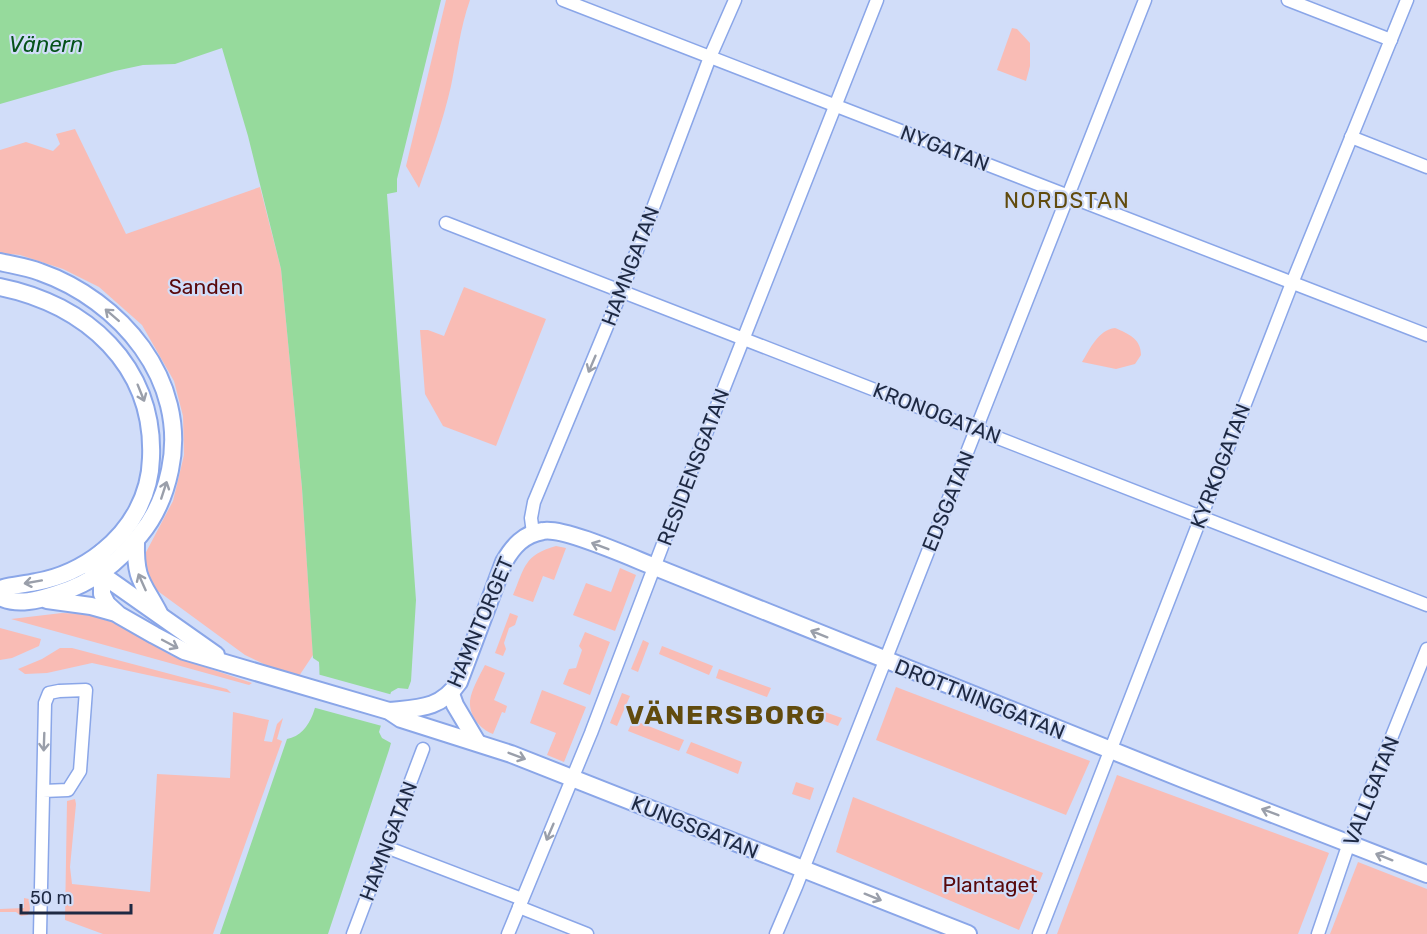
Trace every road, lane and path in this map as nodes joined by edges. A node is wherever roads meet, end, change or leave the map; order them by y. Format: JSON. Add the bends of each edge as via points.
{"nodes":[{"id":1,"x":563,"y":0,"type":"edge"},
{"id":2,"x":735,"y":0,"type":"edge"},
{"id":3,"x":877,"y":0,"type":"edge"},
{"id":4,"x":1145,"y":0,"type":"edge"},
{"id":5,"x":1288,"y":0,"type":"edge"},
{"id":6,"x":1407,"y":0,"type":"edge"},
{"id":7,"x":1391,"y":40,"type":"junction"},
{"id":8,"x":711,"y":57,"type":"junction"},
{"id":9,"x":834,"y":105,"type":"junction"},
{"id":10,"x":1351,"y":136,"type":"junction"},
{"id":11,"x":1427,"y":167,"type":"edge"},
{"id":12,"x":1068,"y":196,"type":"junction"},
{"id":13,"x":446,"y":223,"type":"dead end"},
{"id":14,"x":0,"y":262,"type":"edge"},
{"id":15,"x":1292,"y":283,"type":"junction"},
{"id":16,"x":0,"y":287,"type":"edge"},
{"id":17,"x":622,"y":290,"type":"junction"},
{"id":18,"x":1427,"y":335,"type":"edge"},
{"id":19,"x":743,"y":337,"type":"junction"},
{"id":20,"x":976,"y":428,"type":"junction"},
{"id":21,"x":1201,"y":516,"type":"junction"},
{"id":22,"x":533,"y":533,"type":"junction"},
{"id":23,"x":136,"y":541,"type":"junction"},
{"id":24,"x":102,"y":552,"type":"junction"},
{"id":25,"x":655,"y":567,"type":"junction"},
{"id":26,"x":101,"y":574,"type":"junction"},
{"id":27,"x":63,"y":575,"type":"junction"},
{"id":28,"x":0,"y":589,"type":"edge"},
{"id":29,"x":0,"y":597,"type":"edge"},
{"id":30,"x":40,"y":599,"type":"junction"},
{"id":31,"x":1427,"y":605,"type":"edge"},
{"id":32,"x":119,"y":615,"type":"junction"},
{"id":33,"x":163,"y":619,"type":"junction"},
{"id":34,"x":1427,"y":649,"type":"edge"},
{"id":35,"x":884,"y":661,"type":"junction"},
{"id":36,"x":227,"y":663,"type":"junction"},
{"id":37,"x":451,"y":694,"type":"junction"},
{"id":38,"x":389,"y":711,"type":"junction"},
{"id":39,"x":477,"y":742,"type":"junction"},
{"id":40,"x":423,"y":749,"type":"dead end"},
{"id":41,"x":1110,"y":750,"type":"junction"},
{"id":42,"x":572,"y":778,"type":"junction"},
{"id":43,"x":43,"y":791,"type":"junction"},
{"id":44,"x":1349,"y":843,"type":"junction"},
{"id":45,"x":386,"y":847,"type":"junction"},
{"id":46,"x":803,"y":869,"type":"junction"},
{"id":47,"x":1427,"y":874,"type":"edge"},
{"id":48,"x":520,"y":903,"type":"junction"},
{"id":49,"x":40,"y":934,"type":"edge"},
{"id":50,"x":353,"y":934,"type":"edge"},
{"id":51,"x":508,"y":934,"type":"edge"},
{"id":52,"x":587,"y":934,"type":"edge"},
{"id":53,"x":776,"y":934,"type":"edge"},
{"id":54,"x":968,"y":934,"type":"edge"},
{"id":55,"x":1039,"y":934,"type":"edge"},
{"id":56,"x":1318,"y":934,"type":"edge"}],
"edges":[{"from":1,"to":8,"type":"street","name":"NYGATAN"},
{"from":2,"to":8,"type":"street","name":"HAMNGATAN"},
{"from":3,"to":9,"type":"street","name":"RESIDENSGATAN"},
{"from":4,"to":12,"type":"street","name":"EDSGATAN"},
{"from":5,"to":7,"type":"street"},
{"from":6,"to":7,"type":"street","name":"KYRKOGATAN"},
{"from":7,"to":10,"type":"street","name":"KYRKOGATAN"},
{"from":8,"to":9,"type":"street","name":"NYGATAN"},
{"from":8,"to":17,"type":"street","name":"HAMNGATAN"},
{"from":9,"to":12,"type":"street","name":"NYGATAN"},
{"from":9,"to":19,"type":"street","name":"RESIDENSGATAN"},
{"from":10,"to":11,"type":"street"},
{"from":10,"to":15,"type":"street","name":"KYRKOGATAN"},
{"from":12,"to":15,"type":"street","name":"NYGATAN"},
{"from":12,"to":20,"type":"street","name":"EDSGATAN"},
{"from":13,"to":17,"type":"street","name":"KRONOGATAN"},
{"from":23,"to":14,"type":"street","one_way":true,"via":[[159,507],[173,452],[172,422],[159,375],[132,334],[90,297],[39,271]]},
{"from":15,"to":18,"type":"street","name":"NYGATAN"},
{"from":15,"to":21,"type":"street","name":"KYRKOGATAN"},
{"from":16,"to":24,"type":"street","one_way":true,"via":[[41,298],[84,322],[121,356],[143,396],[152,439],[151,473],[134,518]]},
{"from":17,"to":19,"type":"street","name":"KRONOGATAN"},
{"from":17,"to":22,"type":"street","name":"HAMNGATAN","one_way":true,"via":[[534,502]]},
{"from":19,"to":20,"type":"street","name":"KRONOGATAN"},
{"from":19,"to":25,"type":"street","name":"RESIDENSGATAN"},
{"from":20,"to":21,"type":"street","name":"KRONOGATAN"},
{"from":20,"to":35,"type":"street","name":"EDSGATAN"},
{"from":21,"to":31,"type":"street","name":"KRONOGATAN"},
{"from":21,"to":41,"type":"street","name":"KYRKOGATAN"},
{"from":25,"to":22,"type":"street","name":"DROTTNINGGATAN","one_way":true,"via":[[571,535],[545,530]]},
{"from":22,"to":37,"type":"street","name":"HAMNTORGET","via":[[522,539],[504,562]]},
{"from":23,"to":26,"type":"street"},
{"from":33,"to":23,"type":"street","one_way":true,"via":[[139,579]]},
{"from":24,"to":26,"type":"street"},
{"from":24,"to":27,"type":"street"},
{"from":35,"to":25,"type":"street","name":"DROTTNINGGATAN","one_way":true},
{"from":25,"to":42,"type":"street","name":"RESIDENSGATAN"},
{"from":26,"to":27,"type":"street"},
{"from":26,"to":30,"type":"street"},
{"from":26,"to":32,"type":"street","via":[[102,594]]},
{"from":26,"to":33,"type":"street"},
{"from":27,"to":28,"type":"street","one_way":true},
{"from":29,"to":30,"type":"street","via":[[9,602]]},
{"from":30,"to":32,"type":"street","via":[[91,606]]},
{"from":32,"to":36,"type":"street","one_way":true,"via":[[184,651]]},
{"from":33,"to":36,"type":"street"},
{"from":34,"to":44,"type":"street","name":"VALLGATAN"},
{"from":35,"to":41,"type":"street","name":"DROTTNINGGATAN"},
{"from":35,"to":46,"type":"street","name":"EDSGATAN"},
{"from":36,"to":38,"type":"street"},
{"from":37,"to":38,"type":"street","name":"HAMNTORGET","via":[[422,708]]},
{"from":37,"to":39,"type":"street"},
{"from":38,"to":39,"type":"street","name":"KUNGSGATAN","via":[[400,719]]},
{"from":39,"to":42,"type":"street","name":"KUNGSGATAN","one_way":true},
{"from":40,"to":45,"type":"street","name":"HAMNGATAN"},
{"from":44,"to":41,"type":"street","name":"DROTTNINGGATAN","one_way":true},
{"from":41,"to":55,"type":"street","name":"KYRKOGATAN"},
{"from":42,"to":46,"type":"street","name":"KUNGSGATAN"},
{"from":42,"to":48,"type":"street","name":"RESIDENSGATAN","one_way":true},
{"from":43,"to":43,"type":"street","one_way":true,"via":[[68,790],[80,771],[86,690],[49,693],[45,703]]},
{"from":43,"to":49,"type":"street"},
{"from":47,"to":44,"type":"street","name":"DROTTNINGGATAN","one_way":true},
{"from":44,"to":56,"type":"street","name":"VALLGATAN"},
{"from":45,"to":48,"type":"street"},
{"from":45,"to":50,"type":"street","name":"HAMNGATAN"},
{"from":46,"to":53,"type":"street","name":"EDSGATAN"},
{"from":46,"to":54,"type":"street","name":"KUNGSGATAN","one_way":true},
{"from":48,"to":51,"type":"street","name":"RESIDENSGATAN"},
{"from":48,"to":52,"type":"street"}]}
